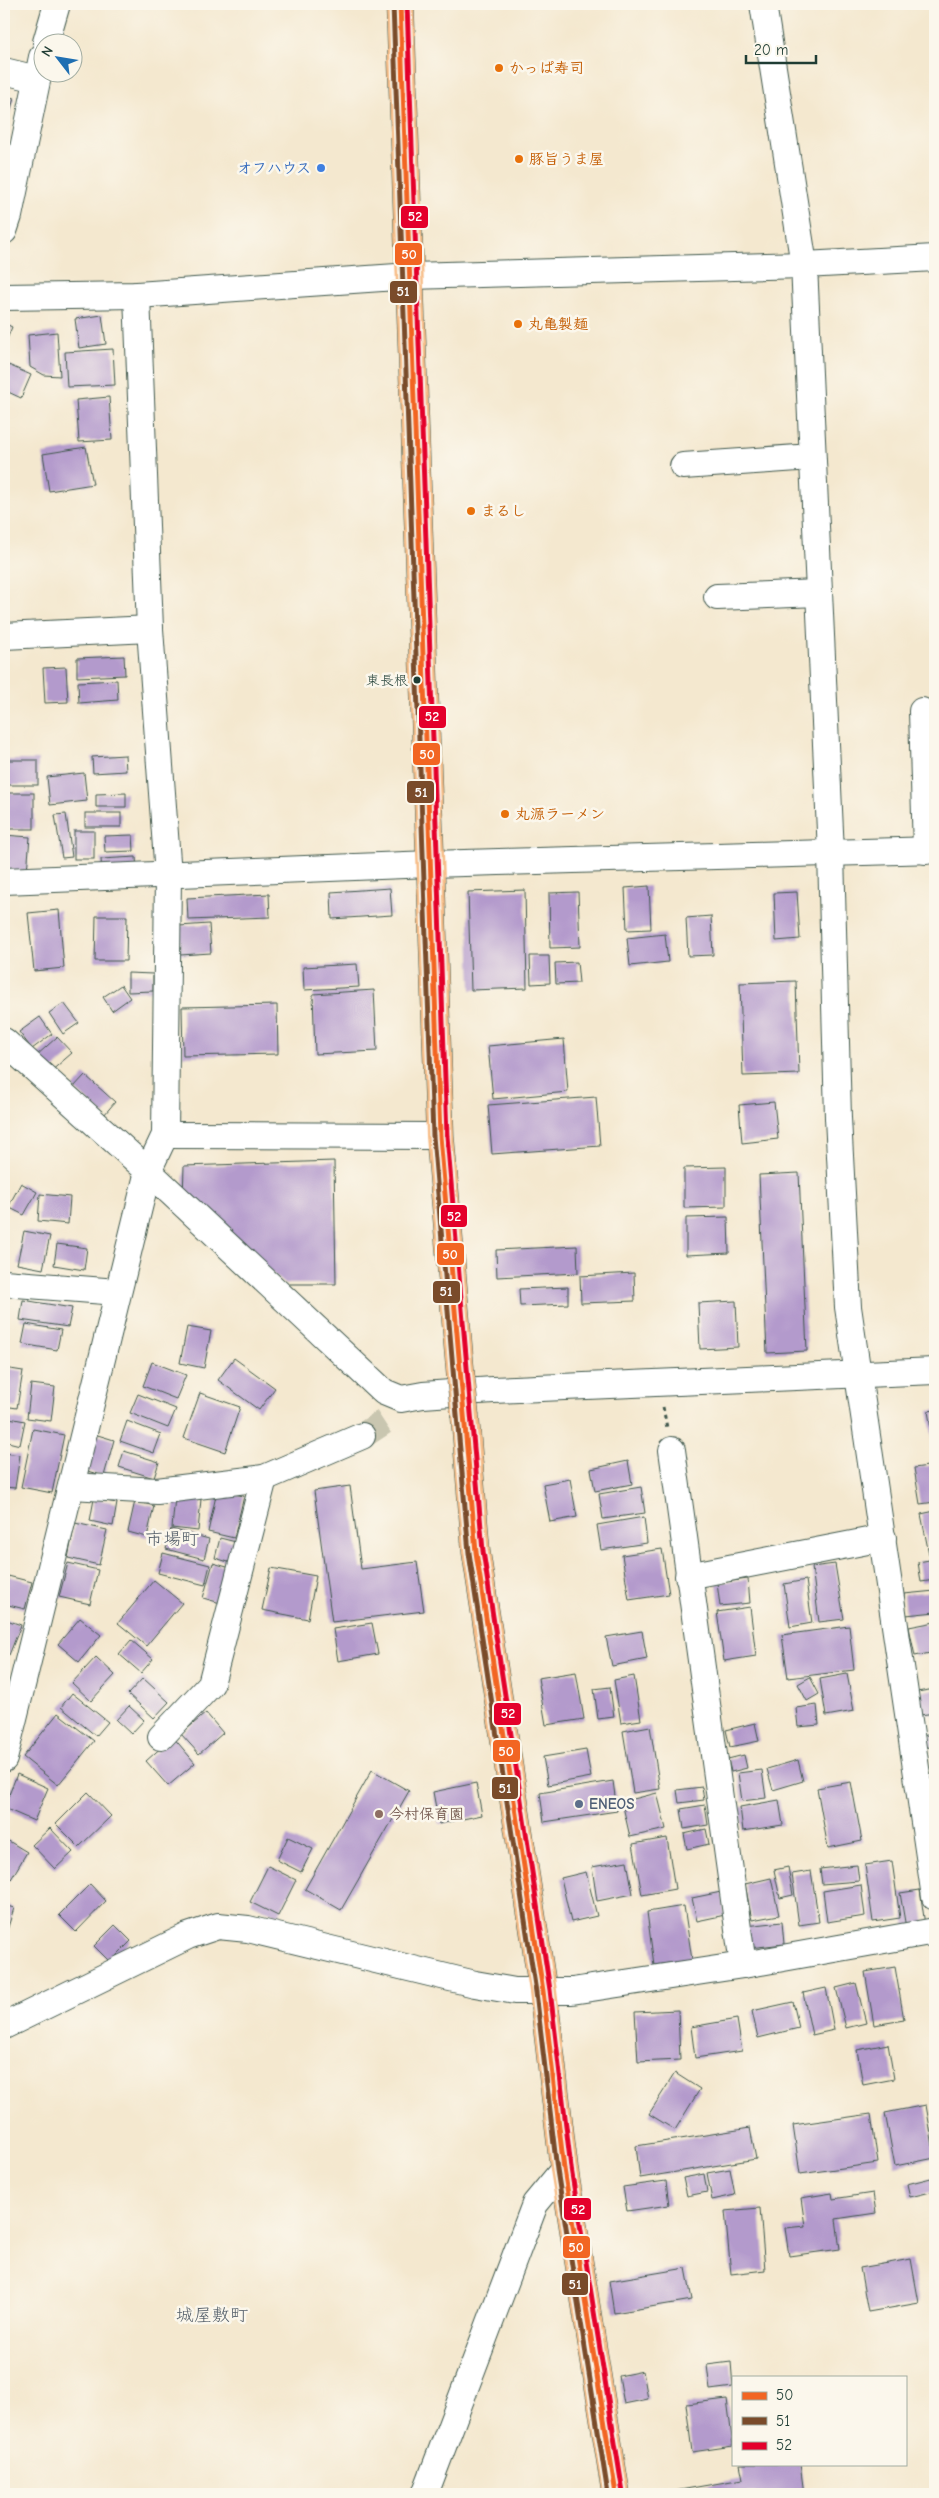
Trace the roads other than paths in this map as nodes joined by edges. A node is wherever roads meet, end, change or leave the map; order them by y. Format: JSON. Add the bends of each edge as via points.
{"nodes":[{"id":1,"x":57,"y":4,"type":"edge"},
{"id":2,"x":400,"y":4,"type":"edge"},
{"id":3,"x":763,"y":4,"type":"edge"},
{"id":4,"x":49,"y":32,"type":"edge"},
{"id":5,"x":32,"y":69,"type":"edge"},
{"id":6,"x":4,"y":71,"type":"edge"},
{"id":7,"x":37,"y":82,"type":"edge"},
{"id":8,"x":4,"y":231,"type":"edge"},
{"id":9,"x":935,"y":258,"type":"edge"},
{"id":10,"x":804,"y":265,"type":"junction"},
{"id":11,"x":411,"y":276,"type":"junction"},
{"id":12,"x":137,"y":294,"type":"junction"},
{"id":13,"x":4,"y":297,"type":"edge"},
{"id":14,"x":812,"y":457,"type":"junction"},
{"id":15,"x":682,"y":466,"type":"dead end"},
{"id":16,"x":818,"y":593,"type":"junction"},
{"id":17,"x":717,"y":596,"type":"dead end"},
{"id":18,"x":150,"y":629,"type":"junction"},
{"id":19,"x":4,"y":636,"type":"edge"},
{"id":20,"x":922,"y":711,"type":"dead end"},
{"id":21,"x":931,"y":851,"type":"edge"},
{"id":22,"x":831,"y":853,"type":"junction"},
{"id":23,"x":430,"y":864,"type":"junction"},
{"id":24,"x":168,"y":875,"type":"junction"},
{"id":25,"x":4,"y":881,"type":"edge"},
{"id":26,"x":4,"y":1041,"type":"edge"},
{"id":27,"x":165,"y":1135,"type":"junction"},
{"id":28,"x":440,"y":1136,"type":"junction"},
{"id":29,"x":148,"y":1171,"type":"junction"},
{"id":30,"x":4,"y":1284,"type":"edge"},
{"id":31,"x":117,"y":1292,"type":"junction"},
{"id":32,"x":935,"y":1371,"type":"edge"},
{"id":33,"x":859,"y":1374,"type":"junction"},
{"id":34,"x":362,"y":1436,"type":"tunnel mouth"},
{"id":35,"x":672,"y":1450,"type":"dead end"},
{"id":36,"x":264,"y":1478,"type":"junction"},
{"id":37,"x":72,"y":1486,"type":"junction"},
{"id":38,"x":883,"y":1538,"type":"junction"},
{"id":39,"x":688,"y":1576,"type":"junction"},
{"id":40,"x":14,"y":1674,"type":"edge"},
{"id":41,"x":161,"y":1737,"type":"dead end"},
{"id":42,"x":4,"y":1759,"type":"edge"},
{"id":43,"x":935,"y":1897,"type":"edge"},
{"id":44,"x":935,"y":1931,"type":"edge"},
{"id":45,"x":743,"y":1966,"type":"junction"},
{"id":46,"x":543,"y":1991,"type":"junction"},
{"id":47,"x":4,"y":2026,"type":"edge"},
{"id":48,"x":564,"y":2169,"type":"junction"},
{"id":49,"x":425,"y":2494,"type":"edge"},
{"id":50,"x":616,"y":2494,"type":"edge"}],
"edges":[{"from":1,"to":4,"type":"street"},
{"from":2,"to":11,"type":"highway"},
{"from":3,"to":10,"type":"street"},
{"from":5,"to":6,"type":"street"},
{"from":7,"to":8,"type":"street"},
{"from":9,"to":10,"type":"street"},
{"from":10,"to":11,"type":"street"},
{"from":10,"to":14,"type":"street"},
{"from":11,"to":12,"type":"street"},
{"from":11,"to":23,"type":"highway"},
{"from":12,"to":13,"type":"street"},
{"from":12,"to":18,"type":"street"},
{"from":14,"to":15,"type":"street"},
{"from":14,"to":16,"type":"street"},
{"from":16,"to":17,"type":"street"},
{"from":16,"to":22,"type":"street"},
{"from":18,"to":19,"type":"street"},
{"from":18,"to":24,"type":"street"},
{"from":20,"to":21,"type":"street"},
{"from":21,"to":22,"type":"street"},
{"from":22,"to":23,"type":"street"},
{"from":22,"to":33,"type":"street","via":[[839,1138],[848,1307]]},
{"from":23,"to":24,"type":"street"},
{"from":23,"to":28,"type":"highway"},
{"from":24,"to":25,"type":"street"},
{"from":24,"to":27,"type":"street"},
{"from":26,"to":29,"type":"street"},
{"from":27,"to":28,"type":"street"},
{"from":27,"to":29,"type":"street"},
{"from":28,"to":46,"type":"highway","bridge":true,"via":[[476,1552]]},
{"from":29,"to":31,"type":"street"},
{"from":29,"to":33,"type":"street","via":[[384,1392],[401,1399],[423,1394],[492,1390]]},
{"from":30,"to":31,"type":"street"},
{"from":31,"to":37,"type":"street"},
{"from":32,"to":33,"type":"street"},
{"from":33,"to":38,"type":"street"},
{"from":34,"to":36,"type":"street"},
{"from":35,"to":39,"type":"street"},
{"from":36,"to":37,"type":"street","via":[[157,1492]]},
{"from":36,"to":41,"type":"street","via":[[211,1684]]},
{"from":37,"to":40,"type":"street"},
{"from":38,"to":39,"type":"street"},
{"from":38,"to":43,"type":"street"},
{"from":39,"to":45,"type":"street"},
{"from":40,"to":42,"type":"street"},
{"from":44,"to":45,"type":"street"},
{"from":45,"to":46,"type":"street","via":[[572,1991]]},
{"from":46,"to":47,"type":"street","via":[[515,1991],[475,1984],[248,1928],[218,1926],[188,1936]]},
{"from":46,"to":48,"type":"highway"},
{"from":48,"to":49,"type":"street","via":[[534,2204]]},
{"from":48,"to":50,"type":"highway"}]}
